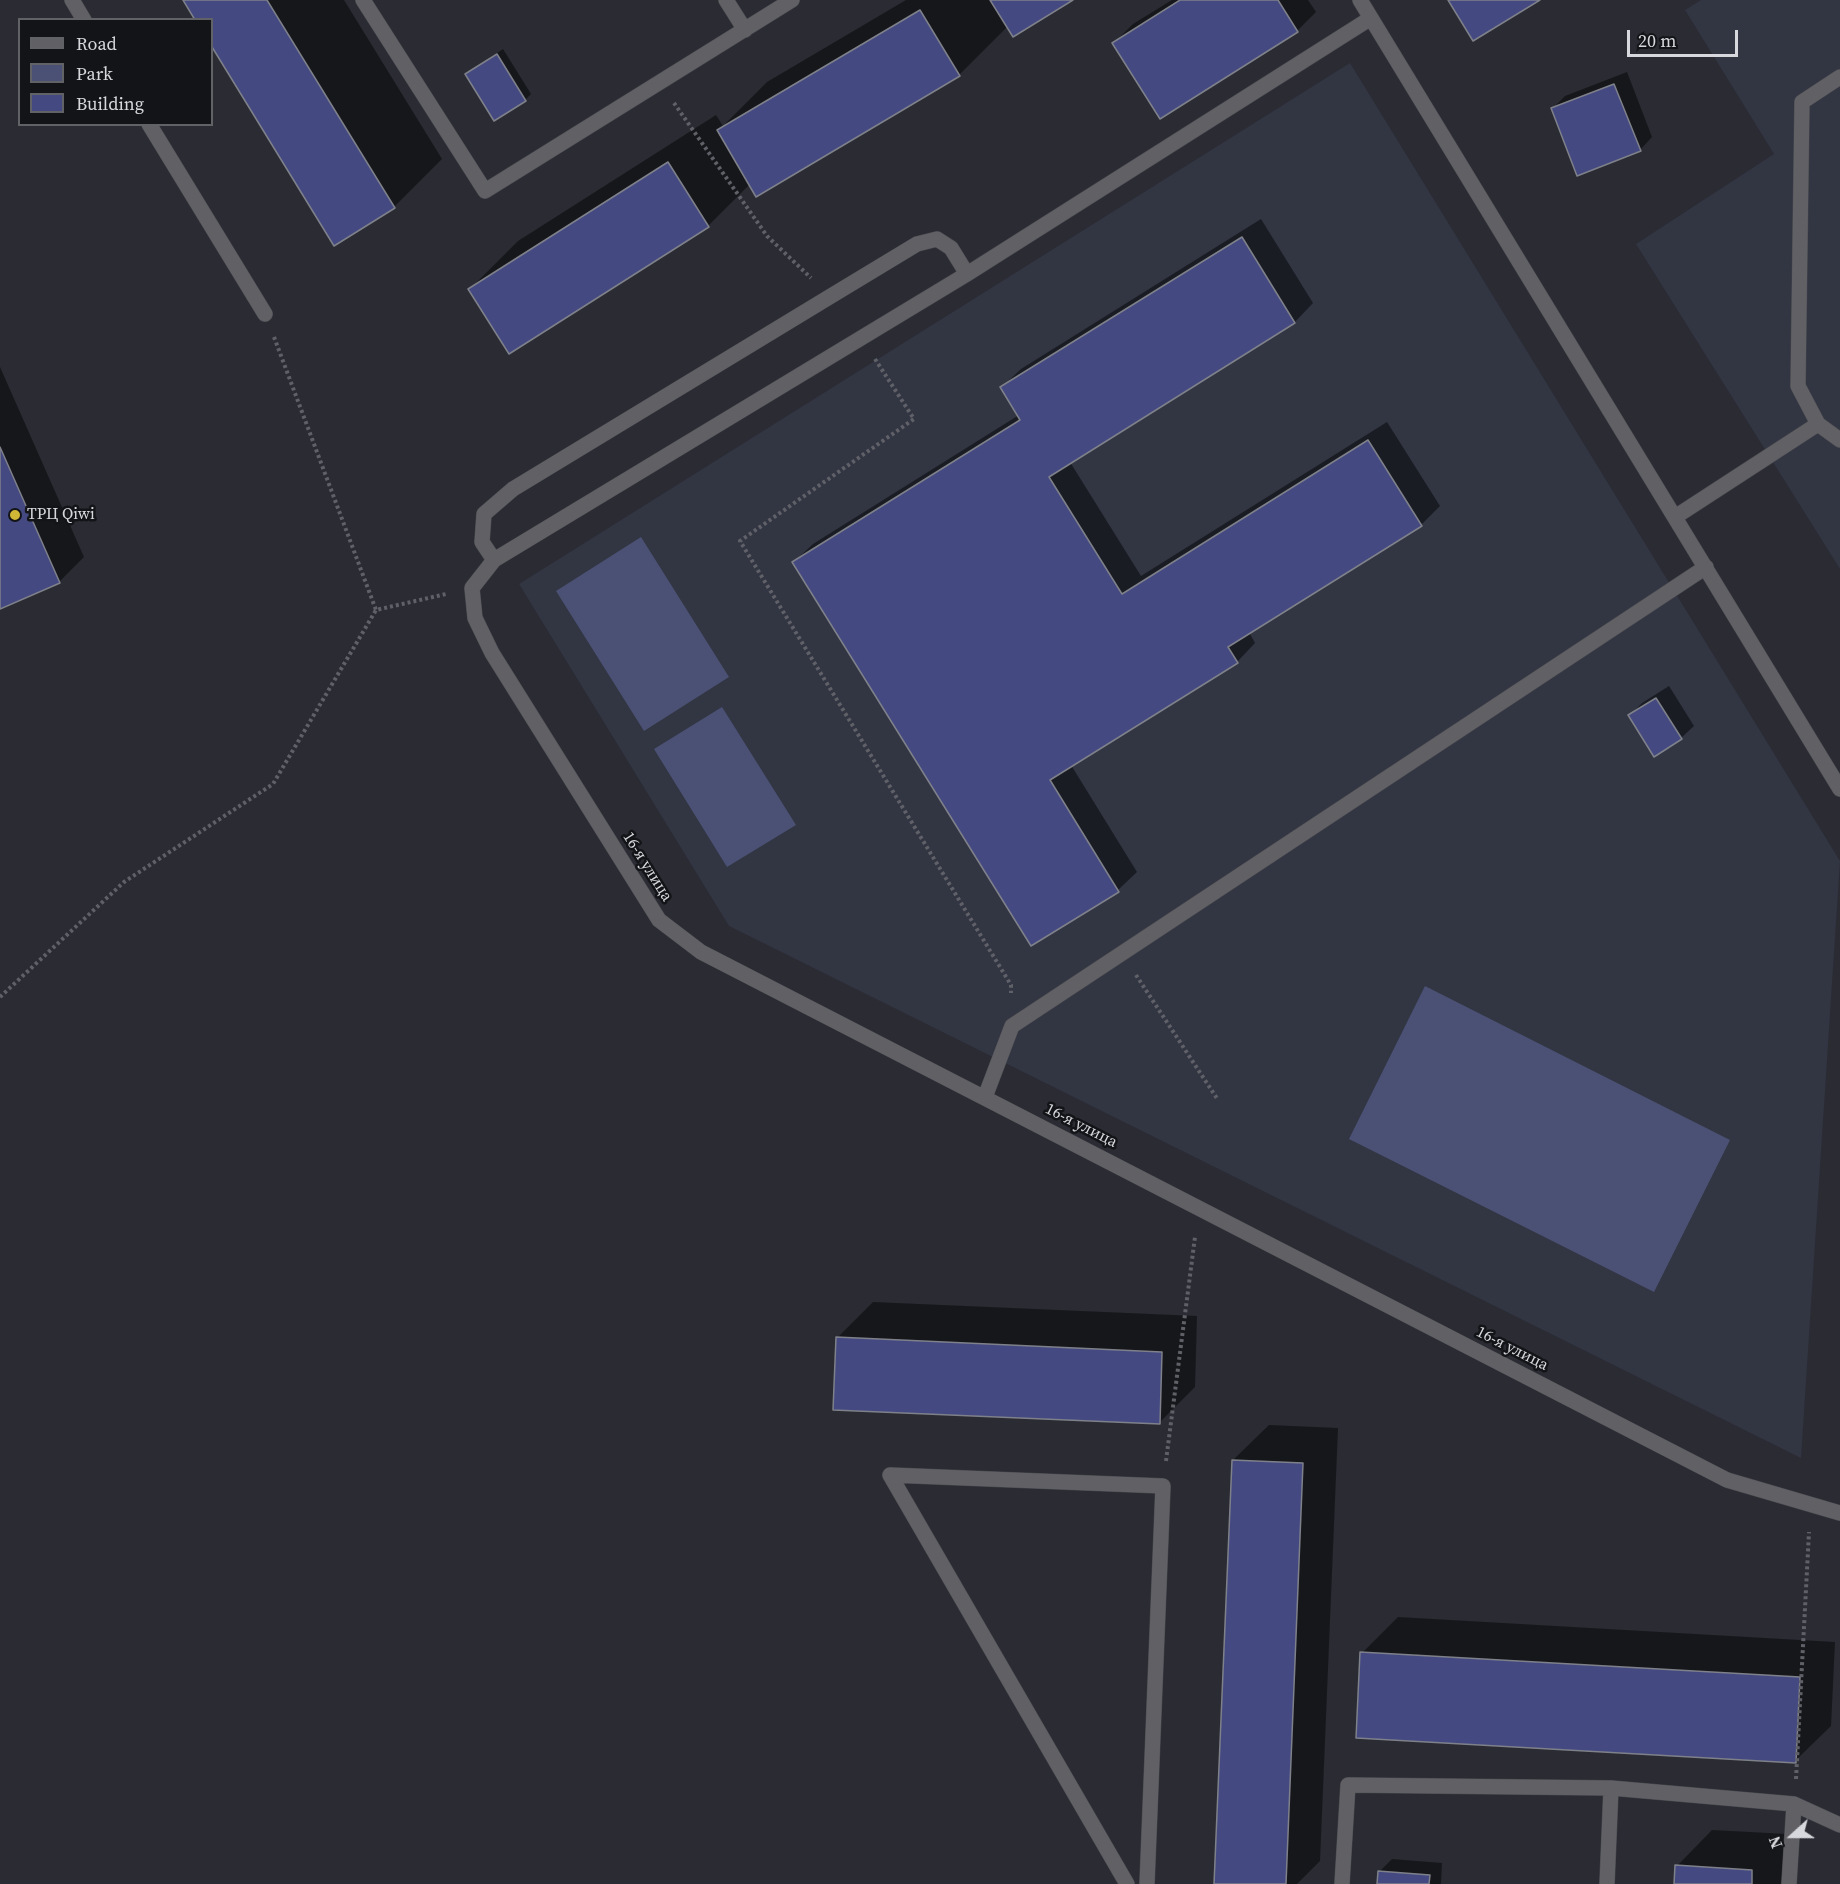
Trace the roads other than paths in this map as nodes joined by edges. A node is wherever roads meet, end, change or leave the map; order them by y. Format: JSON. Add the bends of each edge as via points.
{"nodes":[{"id":1,"x":72,"y":0,"type":"edge"},
{"id":2,"x":363,"y":0,"type":"edge"},
{"id":3,"x":726,"y":0,"type":"edge"},
{"id":4,"x":792,"y":0,"type":"edge"},
{"id":5,"x":1360,"y":0,"type":"edge"},
{"id":6,"x":83,"y":18,"type":"edge"},
{"id":7,"x":1371,"y":18,"type":"junction"},
{"id":8,"x":745,"y":30,"type":"junction"},
{"id":9,"x":1840,"y":77,"type":"edge"},
{"id":10,"x":150,"y":126,"type":"edge"},
{"id":11,"x":967,"y":274,"type":"junction"},
{"id":12,"x":265,"y":314,"type":"road end"},
{"id":13,"x":1818,"y":424,"type":"junction"},
{"id":14,"x":1840,"y":441,"type":"edge"},
{"id":15,"x":1675,"y":517,"type":"junction"},
{"id":16,"x":494,"y":560,"type":"junction"},
{"id":17,"x":1706,"y":567,"type":"junction"},
{"id":18,"x":1840,"y":789,"type":"edge"},
{"id":19,"x":985,"y":1097,"type":"junction"},
{"id":20,"x":1840,"y":1513,"type":"edge"},
{"id":21,"x":1611,"y":1788,"type":"junction"},
{"id":22,"x":1794,"y":1804,"type":"junction"},
{"id":23,"x":1840,"y":1825,"type":"edge"},
{"id":24,"x":1127,"y":1884,"type":"edge"},
{"id":25,"x":1147,"y":1884,"type":"edge"},
{"id":26,"x":1342,"y":1884,"type":"edge"},
{"id":27,"x":1606,"y":1884,"type":"edge"},
{"id":28,"x":1789,"y":1884,"type":"edge"}],
"edges":[{"from":1,"to":6,"type":"street"},
{"from":2,"to":8,"type":"street","via":[[485,191]]},
{"from":3,"to":8,"type":"street"},
{"from":4,"to":8,"type":"street"},
{"from":5,"to":7,"type":"street"},
{"from":7,"to":11,"type":"street"},
{"from":7,"to":15,"type":"street"},
{"from":9,"to":13,"type":"street","via":[[1802,102],[1798,386]]},
{"from":10,"to":12,"type":"street"},
{"from":11,"to":16,"type":"street"},
{"from":11,"to":16,"type":"street","via":[[951,248],[937,239],[917,244],[513,489],[484,513],[482,542]]},
{"from":13,"to":14,"type":"street"},
{"from":13,"to":15,"type":"street"},
{"from":15,"to":17,"type":"street"},
{"from":16,"to":19,"type":"street","name":"16-я улица","via":[[472,588],[475,618],[492,653],[659,920],[701,952]]},
{"from":17,"to":18,"type":"street"},
{"from":17,"to":19,"type":"street","via":[[1012,1026]]},
{"from":19,"to":20,"type":"street","name":"16-я улица","via":[[1727,1480]]},
{"from":21,"to":22,"type":"street"},
{"from":21,"to":26,"type":"street","via":[[1348,1785]]},
{"from":21,"to":27,"type":"street"},
{"from":22,"to":23,"type":"street"},
{"from":22,"to":28,"type":"street"},
{"from":24,"to":25,"type":"street","via":[[890,1475],[1163,1486]]}]}
